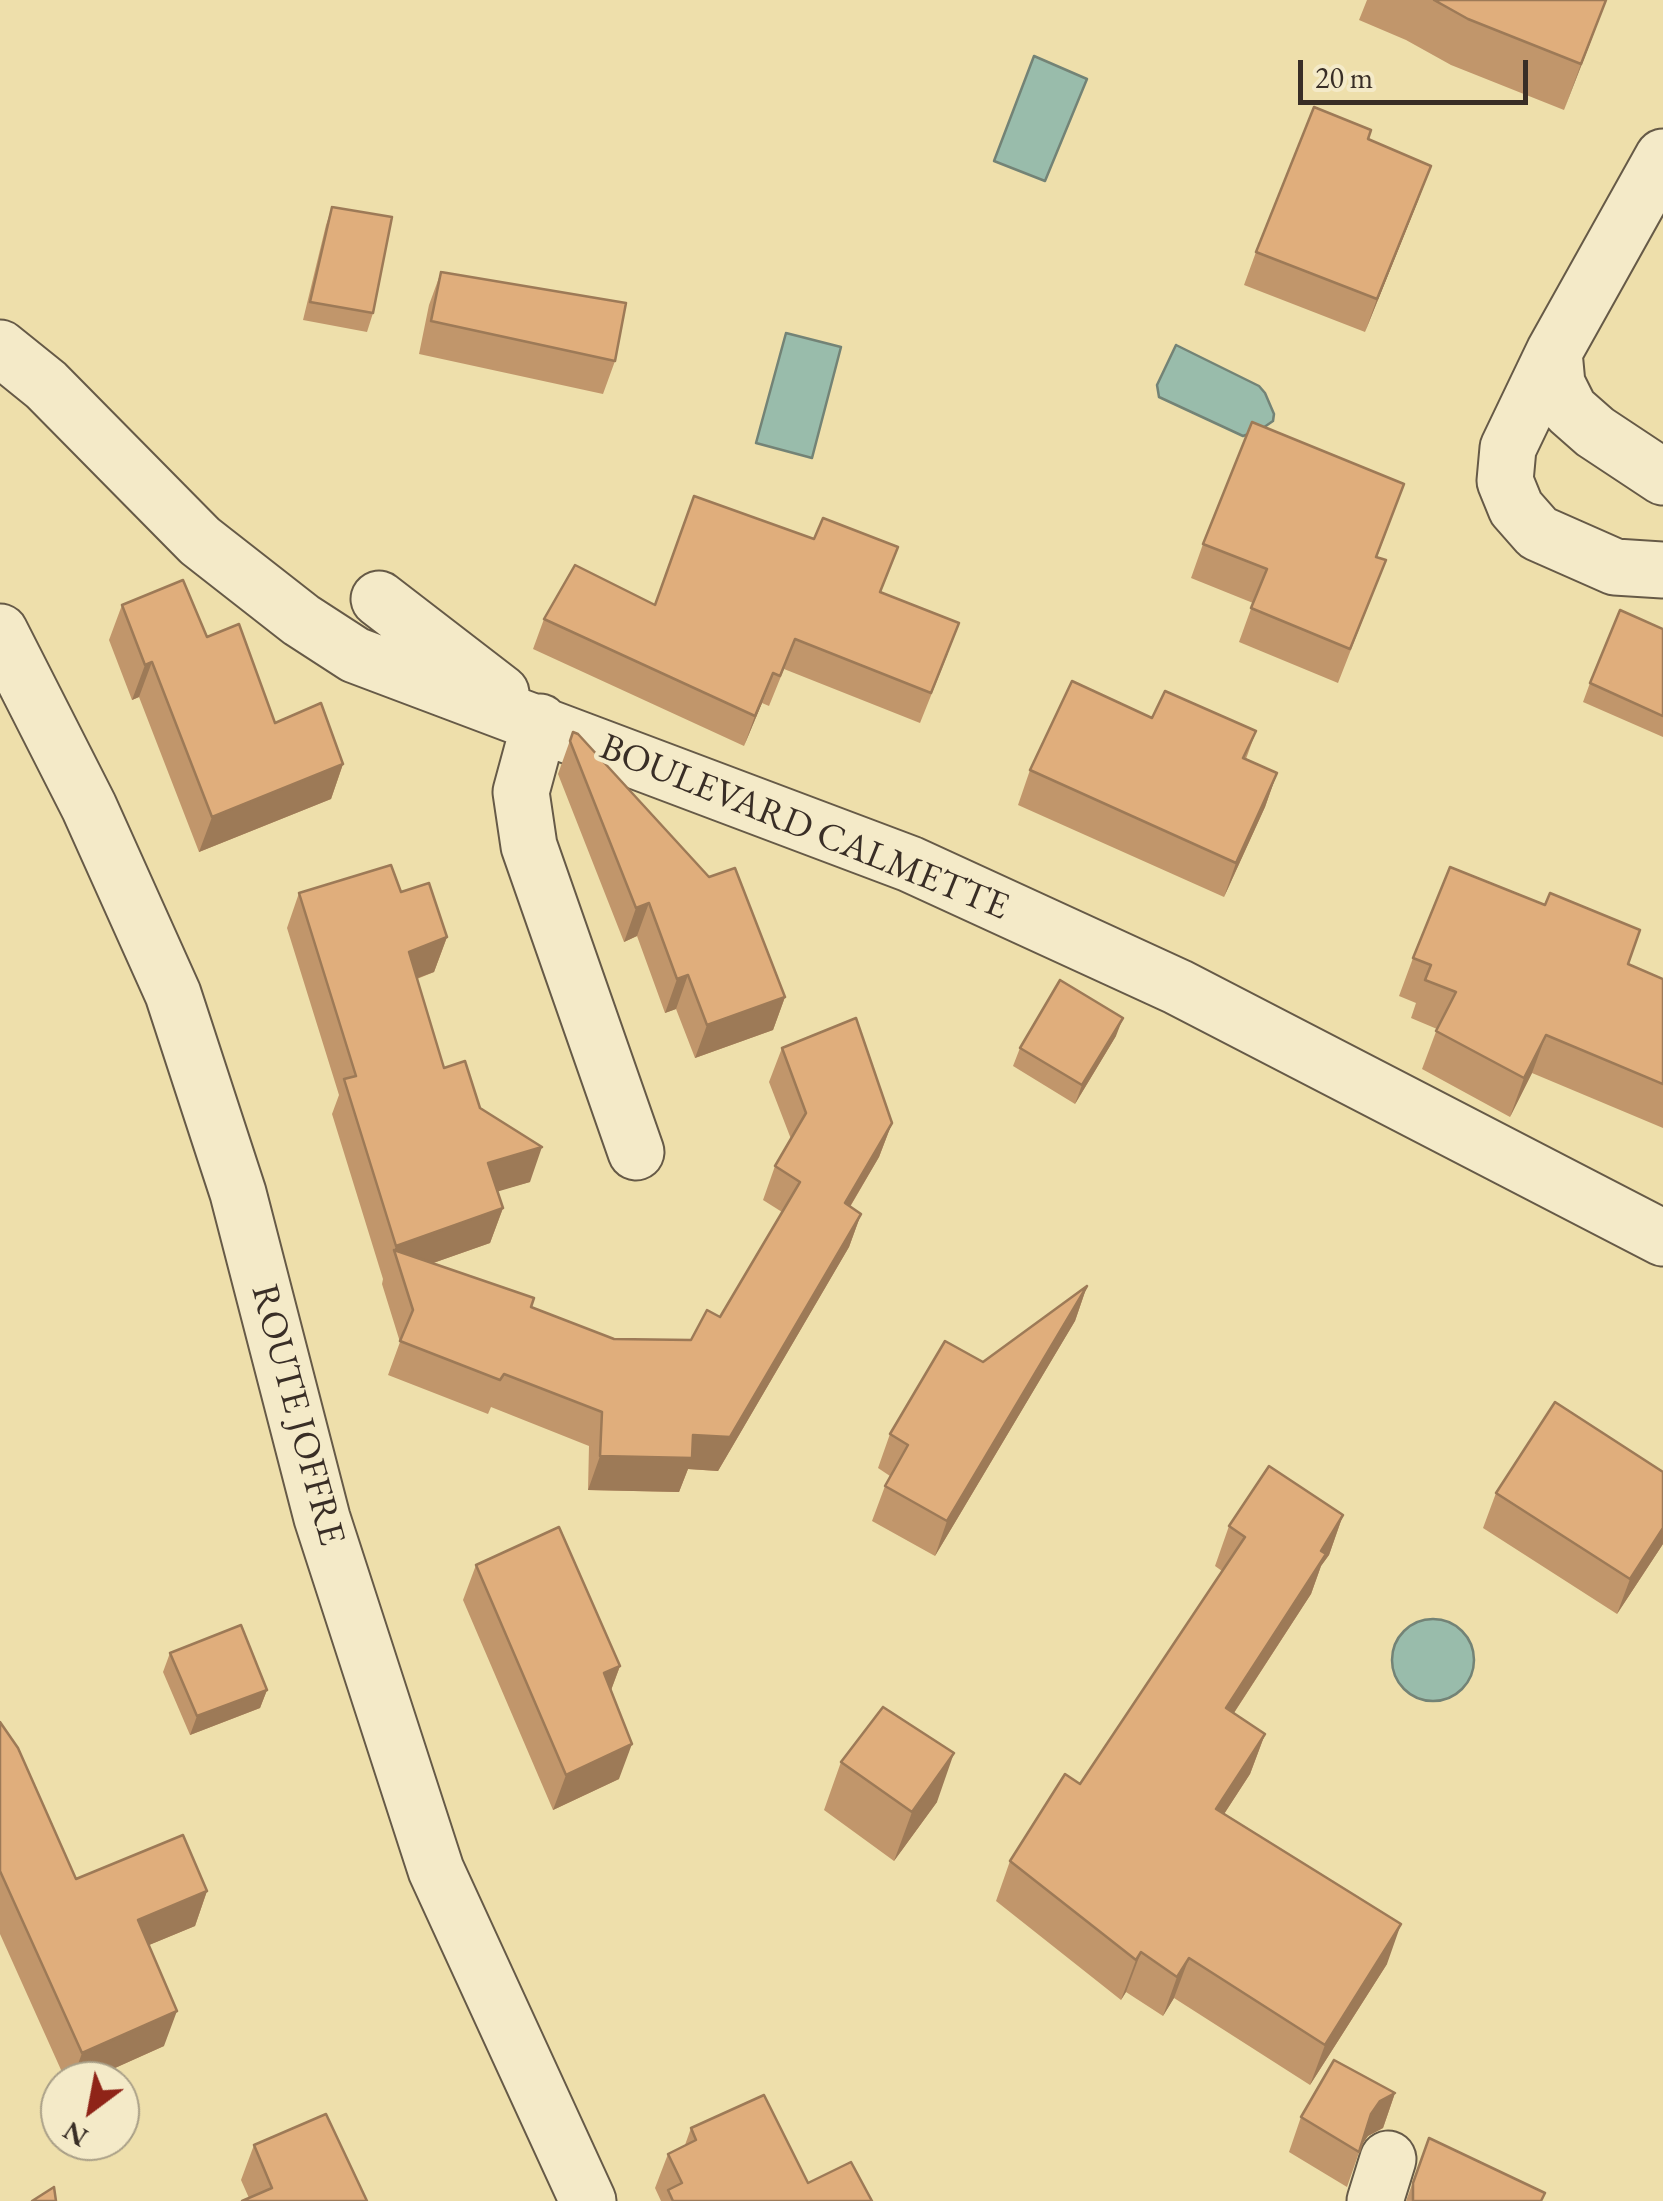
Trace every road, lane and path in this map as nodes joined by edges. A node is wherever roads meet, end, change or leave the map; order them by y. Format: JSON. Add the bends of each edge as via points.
{"nodes":[{"id":1,"x":1663,"y":157,"type":"edge"},
{"id":2,"x":0,"y":348,"type":"edge"},
{"id":3,"x":1554,"y":352,"type":"junction"},
{"id":4,"x":1663,"y":477,"type":"edge"},
{"id":5,"x":1663,"y":570,"type":"edge"},
{"id":6,"x":379,"y":599,"type":"dead end"},
{"id":7,"x":0,"y":632,"type":"edge"},
{"id":8,"x":540,"y":722,"type":"junction"},
{"id":9,"x":636,"y":1152,"type":"dead end"},
{"id":10,"x":1663,"y":1238,"type":"edge"},
{"id":11,"x":588,"y":2201,"type":"edge"}],
"edges":[{"from":1,"to":3,"type":"street"},
{"from":2,"to":8,"type":"street","name":"BOULEVARD CALMETTE","via":[[46,385],[200,541],[302,620],[356,655]]},
{"from":3,"to":4,"type":"street","via":[[1557,384],[1570,410]]},
{"from":3,"to":5,"type":"street","via":[[1508,448],[1505,480],[1516,508],[1538,533],[1614,567]]},
{"from":6,"to":8,"type":"street"},
{"from":7,"to":11,"type":"street","name":"ROUTE JOFFRE","via":[[173,994],[238,1193],[322,1518],[436,1870]]},
{"from":8,"to":9,"type":"street","via":[[521,792],[529,846]]},
{"from":8,"to":10,"type":"street","name":"BOULEVARD CALMETTE","via":[[928,872],[1178,988]]}]}
